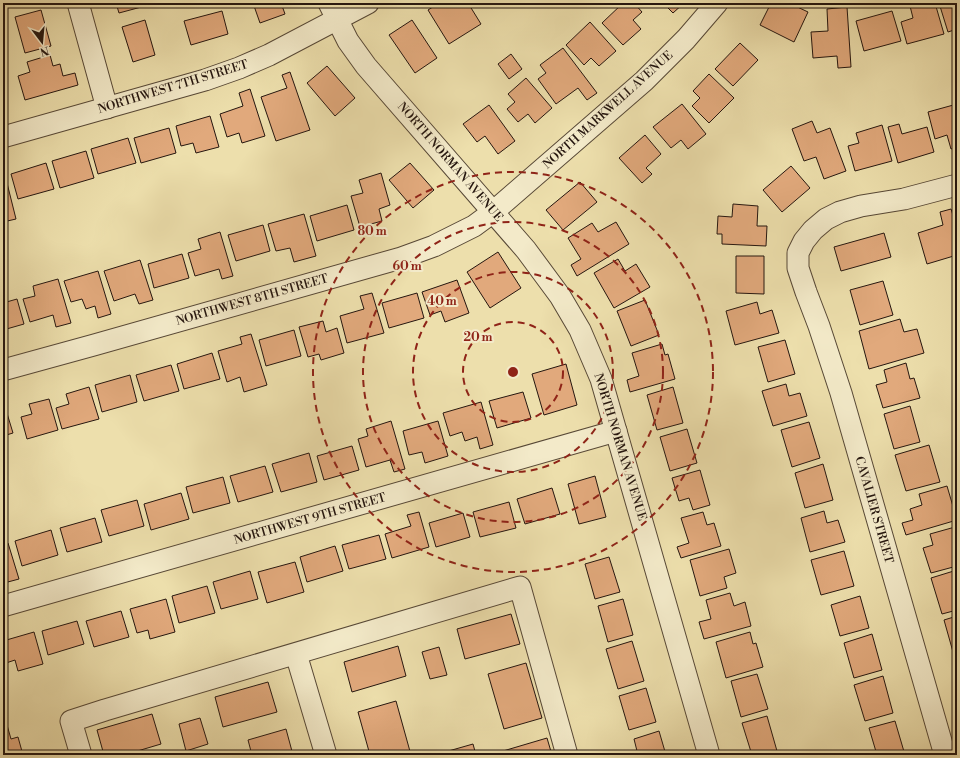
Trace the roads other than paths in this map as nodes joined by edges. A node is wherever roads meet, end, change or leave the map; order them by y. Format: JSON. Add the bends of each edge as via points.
{"nodes":[{"id":1,"x":78,"y":3,"type":"edge"},
{"id":2,"x":368,"y":3,"type":"edge"},
{"id":3,"x":717,"y":3,"type":"edge"},
{"id":4,"x":333,"y":11,"type":"edge"},
{"id":5,"x":107,"y":108,"type":"junction"},
{"id":6,"x":3,"y":137,"type":"edge"},
{"id":7,"x":957,"y":185,"type":"edge"},
{"id":8,"x":493,"y":212,"type":"junction"},
{"id":9,"x":3,"y":370,"type":"edge"},
{"id":10,"x":616,"y":431,"type":"junction"},
{"id":11,"x":3,"y":606,"type":"edge"},
{"id":12,"x":296,"y":654,"type":"junction"},
{"id":13,"x":81,"y":755,"type":"edge"},
{"id":14,"x":326,"y":755,"type":"edge"},
{"id":15,"x":567,"y":755,"type":"edge"},
{"id":16,"x":709,"y":755,"type":"edge"},
{"id":17,"x":945,"y":755,"type":"edge"}],
"edges":[{"from":1,"to":5,"type":"street"},
{"from":2,"to":4,"type":"street","name":"NORTHWEST 7TH STREET"},
{"from":3,"to":8,"type":"street","name":"NORTH MARKWELL AVENUE","via":[[644,81]]},
{"from":4,"to":5,"type":"street","name":"NORTHWEST 7TH STREET","via":[[269,55],[239,68]]},
{"from":4,"to":8,"type":"street","name":"NORTH NORMAN AVENUE","via":[[348,41],[366,66]]},
{"from":5,"to":6,"type":"street","name":"NORTHWEST 7TH STREET"},
{"from":7,"to":17,"type":"street","name":"CAVALIER STREET","via":[[840,212],[813,230],[804,240],[798,254],[798,268],[841,393]]},
{"from":8,"to":9,"type":"street","name":"NORTHWEST 8TH STREET","via":[[474,226],[434,246],[401,258]]},
{"from":8,"to":10,"type":"street","name":"NORTH NORMAN AVENUE","via":[[556,290],[580,330],[601,379]]},
{"from":10,"to":11,"type":"street","name":"NORTHWEST 9TH STREET"},
{"from":10,"to":16,"type":"street","name":"NORTH NORMAN AVENUE"},
{"from":12,"to":13,"type":"street","via":[[71,721]]},
{"from":12,"to":14,"type":"street"},
{"from":12,"to":15,"type":"street","via":[[520,587]]}]}
